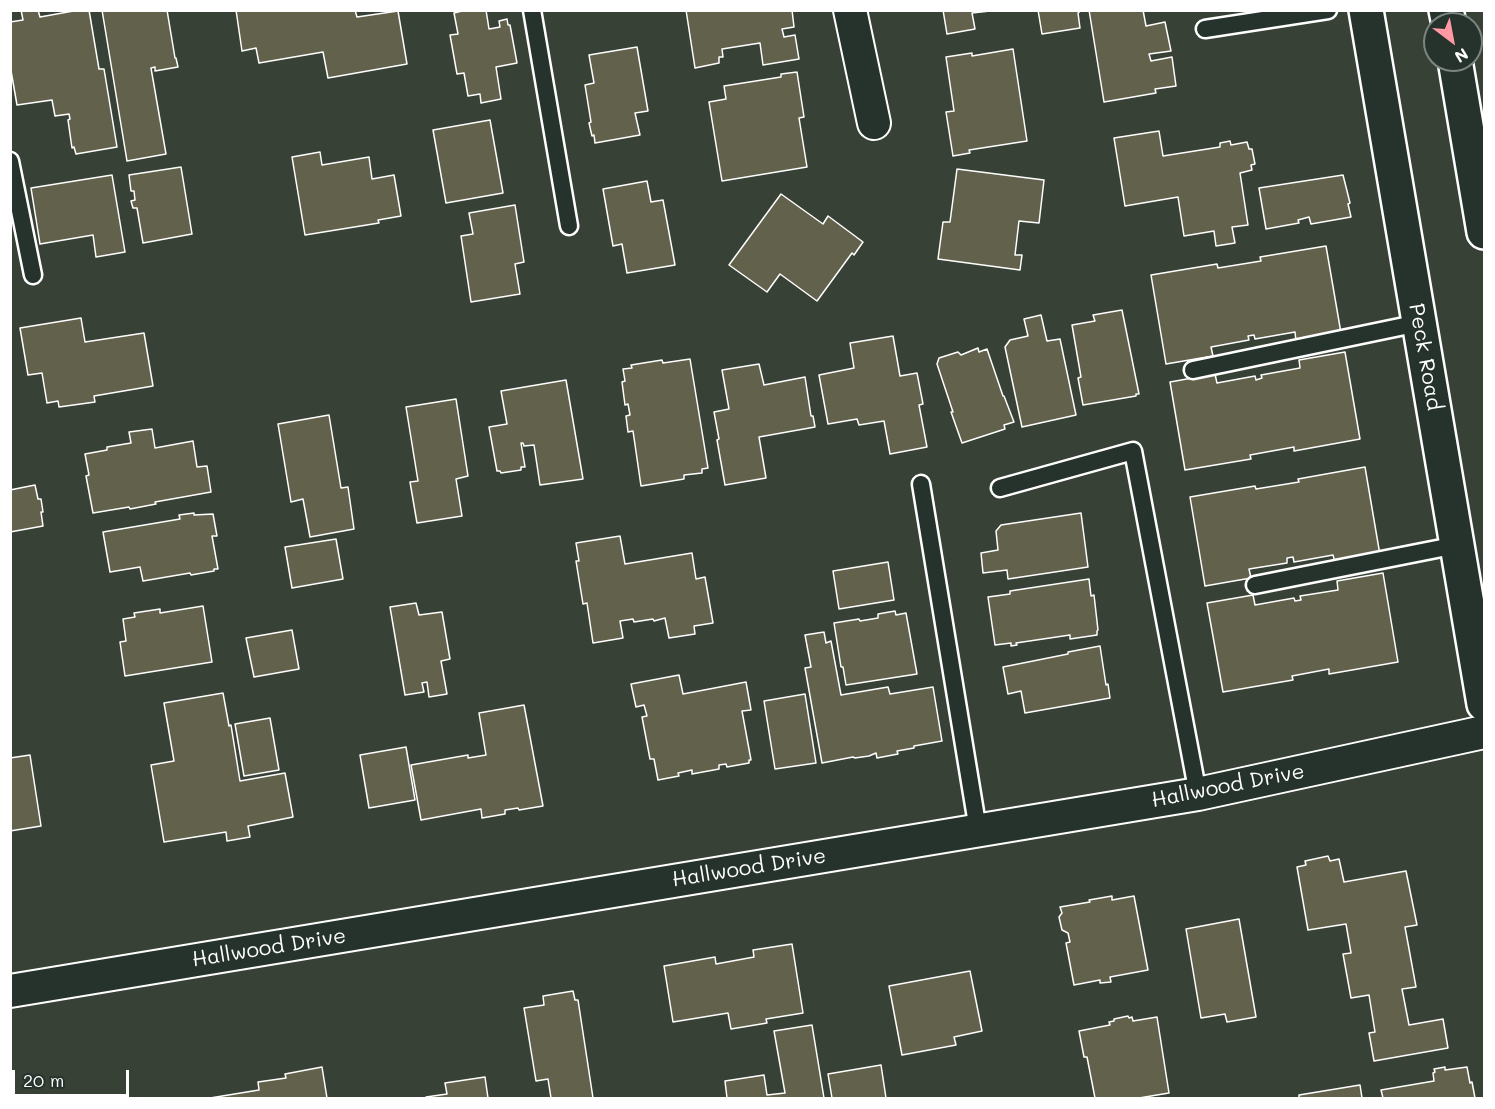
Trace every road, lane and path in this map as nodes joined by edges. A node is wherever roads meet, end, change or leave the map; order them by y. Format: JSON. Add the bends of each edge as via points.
{"nodes":[{"id":1,"x":531,"y":10,"type":"edge"},
{"id":2,"x":850,"y":10,"type":"edge"},
{"id":3,"x":1328,"y":10,"type":"edge"},
{"id":4,"x":1366,"y":10,"type":"edge"},
{"id":5,"x":1205,"y":29,"type":"dead end"},
{"id":6,"x":1457,"y":72,"type":"edge"},
{"id":7,"x":873,"y":123,"type":"dead end"},
{"id":8,"x":10,"y":161,"type":"edge"},
{"id":9,"x":1484,"y":221,"type":"edge"},
{"id":10,"x":569,"y":226,"type":"dead end"},
{"id":11,"x":33,"y":275,"type":"dead end"},
{"id":12,"x":1419,"y":322,"type":"junction"},
{"id":13,"x":1193,"y":370,"type":"dead end"},
{"id":14,"x":921,"y":484,"type":"dead end"},
{"id":15,"x":1000,"y":488,"type":"dead end"},
{"id":16,"x":1457,"y":545,"type":"junction"},
{"id":17,"x":1255,"y":585,"type":"dead end"},
{"id":18,"x":1485,"y":704,"type":"edge"},
{"id":19,"x":1485,"y":732,"type":"edge"},
{"id":20,"x":1198,"y":794,"type":"junction"},
{"id":21,"x":978,"y":830,"type":"junction"},
{"id":22,"x":10,"y":991,"type":"edge"}],
"edges":[{"from":1,"to":10,"type":"lane"},
{"from":2,"to":7,"type":"street"},
{"from":3,"to":5,"type":"lane"},
{"from":4,"to":12,"type":"main road","name":"Peck Road"},
{"from":6,"to":9,"type":"main road"},
{"from":8,"to":11,"type":"lane"},
{"from":12,"to":13,"type":"lane"},
{"from":12,"to":16,"type":"main road","name":"Peck Road"},
{"from":14,"to":21,"type":"lane"},
{"from":15,"to":20,"type":"lane","via":[[1133,451]]},
{"from":16,"to":17,"type":"lane"},
{"from":16,"to":18,"type":"main road","name":"Peck Road"},
{"from":19,"to":20,"type":"street","name":"Hallwood Drive"},
{"from":20,"to":21,"type":"street","name":"Hallwood Drive"},
{"from":21,"to":22,"type":"street","name":"Hallwood Drive"}]}
